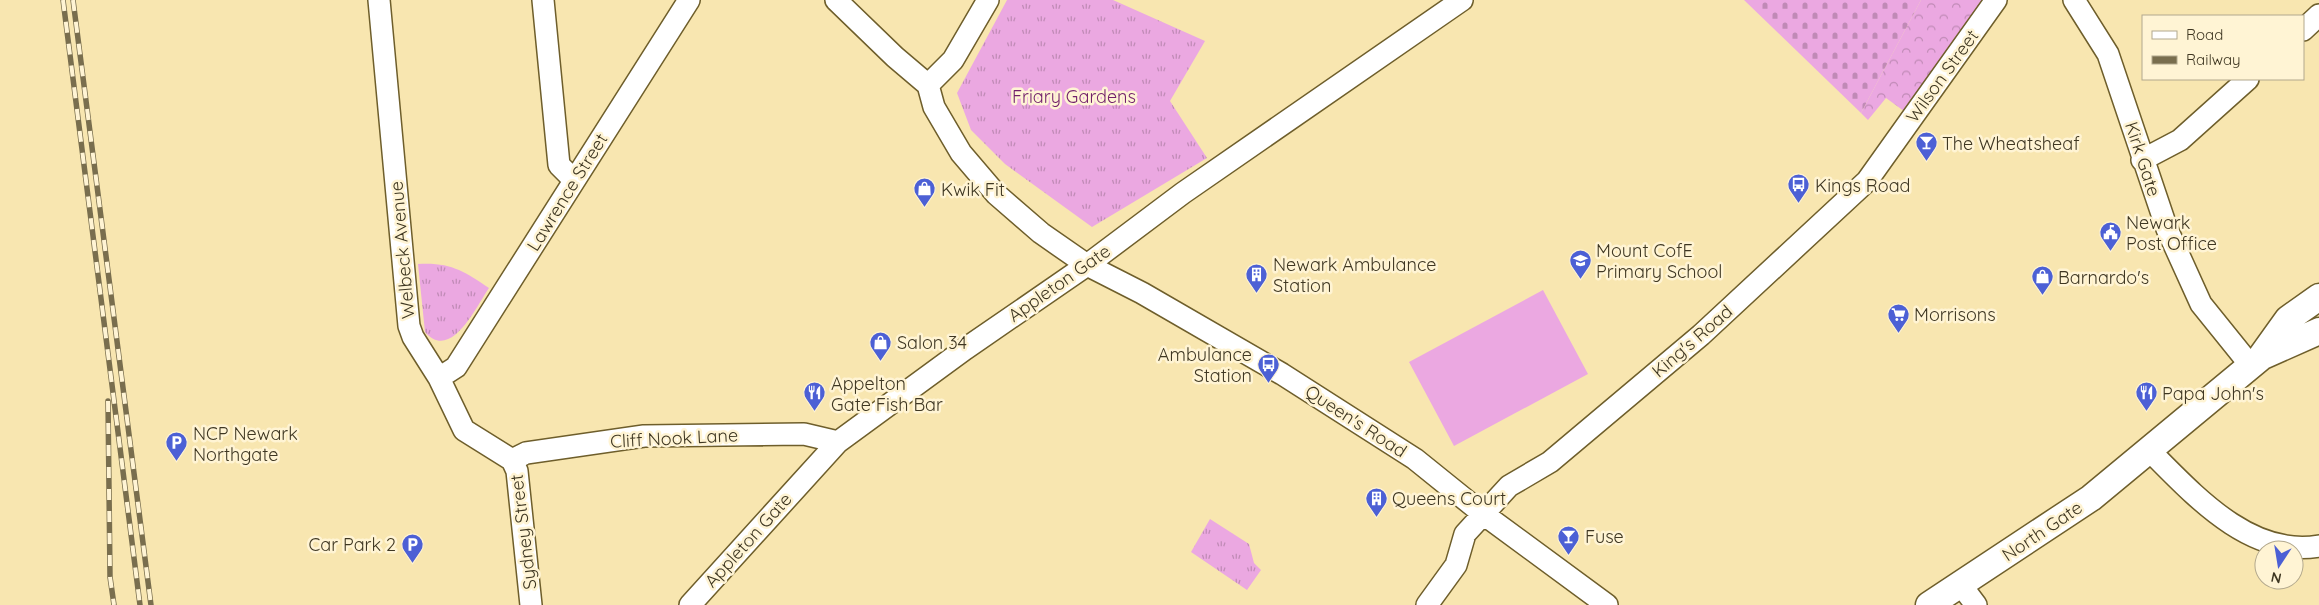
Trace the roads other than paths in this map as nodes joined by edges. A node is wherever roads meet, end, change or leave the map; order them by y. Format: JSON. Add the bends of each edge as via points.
{"nodes":[{"id":1,"x":379,"y":0,"type":"edge"},
{"id":2,"x":543,"y":0,"type":"edge"},
{"id":3,"x":689,"y":0,"type":"edge"},
{"id":4,"x":836,"y":0,"type":"edge"},
{"id":5,"x":988,"y":0,"type":"edge"},
{"id":6,"x":1462,"y":0,"type":"edge"},
{"id":7,"x":1996,"y":0,"type":"edge"},
{"id":8,"x":2074,"y":0,"type":"edge"},
{"id":9,"x":2319,"y":15,"type":"edge"},
{"id":10,"x":2304,"y":29,"type":"edge"},
{"id":11,"x":2247,"y":80,"type":"edge"},
{"id":12,"x":928,"y":85,"type":"junction"},
{"id":13,"x":1886,"y":151,"type":"joint"},
{"id":14,"x":2142,"y":160,"type":"junction"},
{"id":15,"x":574,"y":180,"type":"junction"},
{"id":16,"x":1087,"y":265,"type":"junction"},
{"id":17,"x":2319,"y":297,"type":"edge"},
{"id":18,"x":2319,"y":331,"type":"edge"},
{"id":19,"x":2255,"y":362,"type":"junction"},
{"id":20,"x":439,"y":378,"type":"junction"},
{"id":21,"x":838,"y":442,"type":"junction"},
{"id":22,"x":2150,"y":450,"type":"junction"},
{"id":23,"x":512,"y":460,"type":"junction"},
{"id":24,"x":1482,"y":513,"type":"junction"},
{"id":25,"x":2305,"y":553,"type":"edge"},
{"id":26,"x":1969,"y":595,"type":"edge"},
{"id":27,"x":1429,"y":604,"type":"edge"},
{"id":28,"x":532,"y":605,"type":"edge"},
{"id":29,"x":690,"y":605,"type":"edge"},
{"id":30,"x":1607,"y":605,"type":"edge"},
{"id":31,"x":1928,"y":605,"type":"edge"}],
"edges":[{"from":1,"to":20,"type":"street","name":"Welbeck Avenue","via":[[409,326]]},
{"from":2,"to":15,"type":"street","via":[[559,166]]},
{"from":3,"to":15,"type":"street","name":"Lawrence Street"},
{"from":4,"to":12,"type":"street"},
{"from":5,"to":12,"type":"street","via":[[953,60]]},
{"from":6,"to":16,"type":"street","name":"Appleton Gate","via":[[1183,193]]},
{"from":7,"to":13,"type":"street","name":"Wilson Street","via":[[1938,84]]},
{"from":8,"to":14,"type":"street","name":"Kirk Gate","via":[[2108,54]]},
{"from":9,"to":10,"type":"street"},
{"from":11,"to":14,"type":"street","via":[[2180,140]]},
{"from":12,"to":16,"type":"street","name":"Queen's Road","via":[[934,107],[961,153],[996,194]]},
{"from":13,"to":24,"type":"street","name":"King's Road","via":[[1867,181],[1701,335],[1550,462],[1509,486]]},
{"from":14,"to":19,"type":"street","name":"Kirk Gate","via":[[2167,229],[2201,304]]},
{"from":15,"to":20,"type":"street","name":"Lawrence Street","via":[[456,367]]},
{"from":16,"to":21,"type":"street","name":"Appleton Gate","via":[[964,348]]},
{"from":16,"to":24,"type":"street","name":"Queen's Road","via":[[1282,374],[1415,459]]},
{"from":17,"to":19,"type":"main road","via":[[2288,319]]},
{"from":18,"to":19,"type":"main road"},
{"from":19,"to":22,"type":"main road","name":"North Gate"},
{"from":20,"to":23,"type":"street","name":"Welbeck Avenue","via":[[464,430]]},
{"from":21,"to":23,"type":"street","name":"Cliff Nook Lane","via":[[804,434],[644,436],[526,452]]},
{"from":21,"to":29,"type":"street","name":"Appleton Gate"},
{"from":22,"to":25,"type":"street","via":[[2199,500],[2254,538]]},
{"from":22,"to":26,"type":"main road","name":"North Gate"},
{"from":23,"to":28,"type":"street","name":"Sydney Street","via":[[517,471]]},
{"from":24,"to":27,"type":"street","name":"King's Road","via":[[1465,534],[1456,565]]},
{"from":24,"to":30,"type":"street","name":"Queen's Road"},
{"from":26,"to":31,"type":"main road","name":"North Gate"}]}
